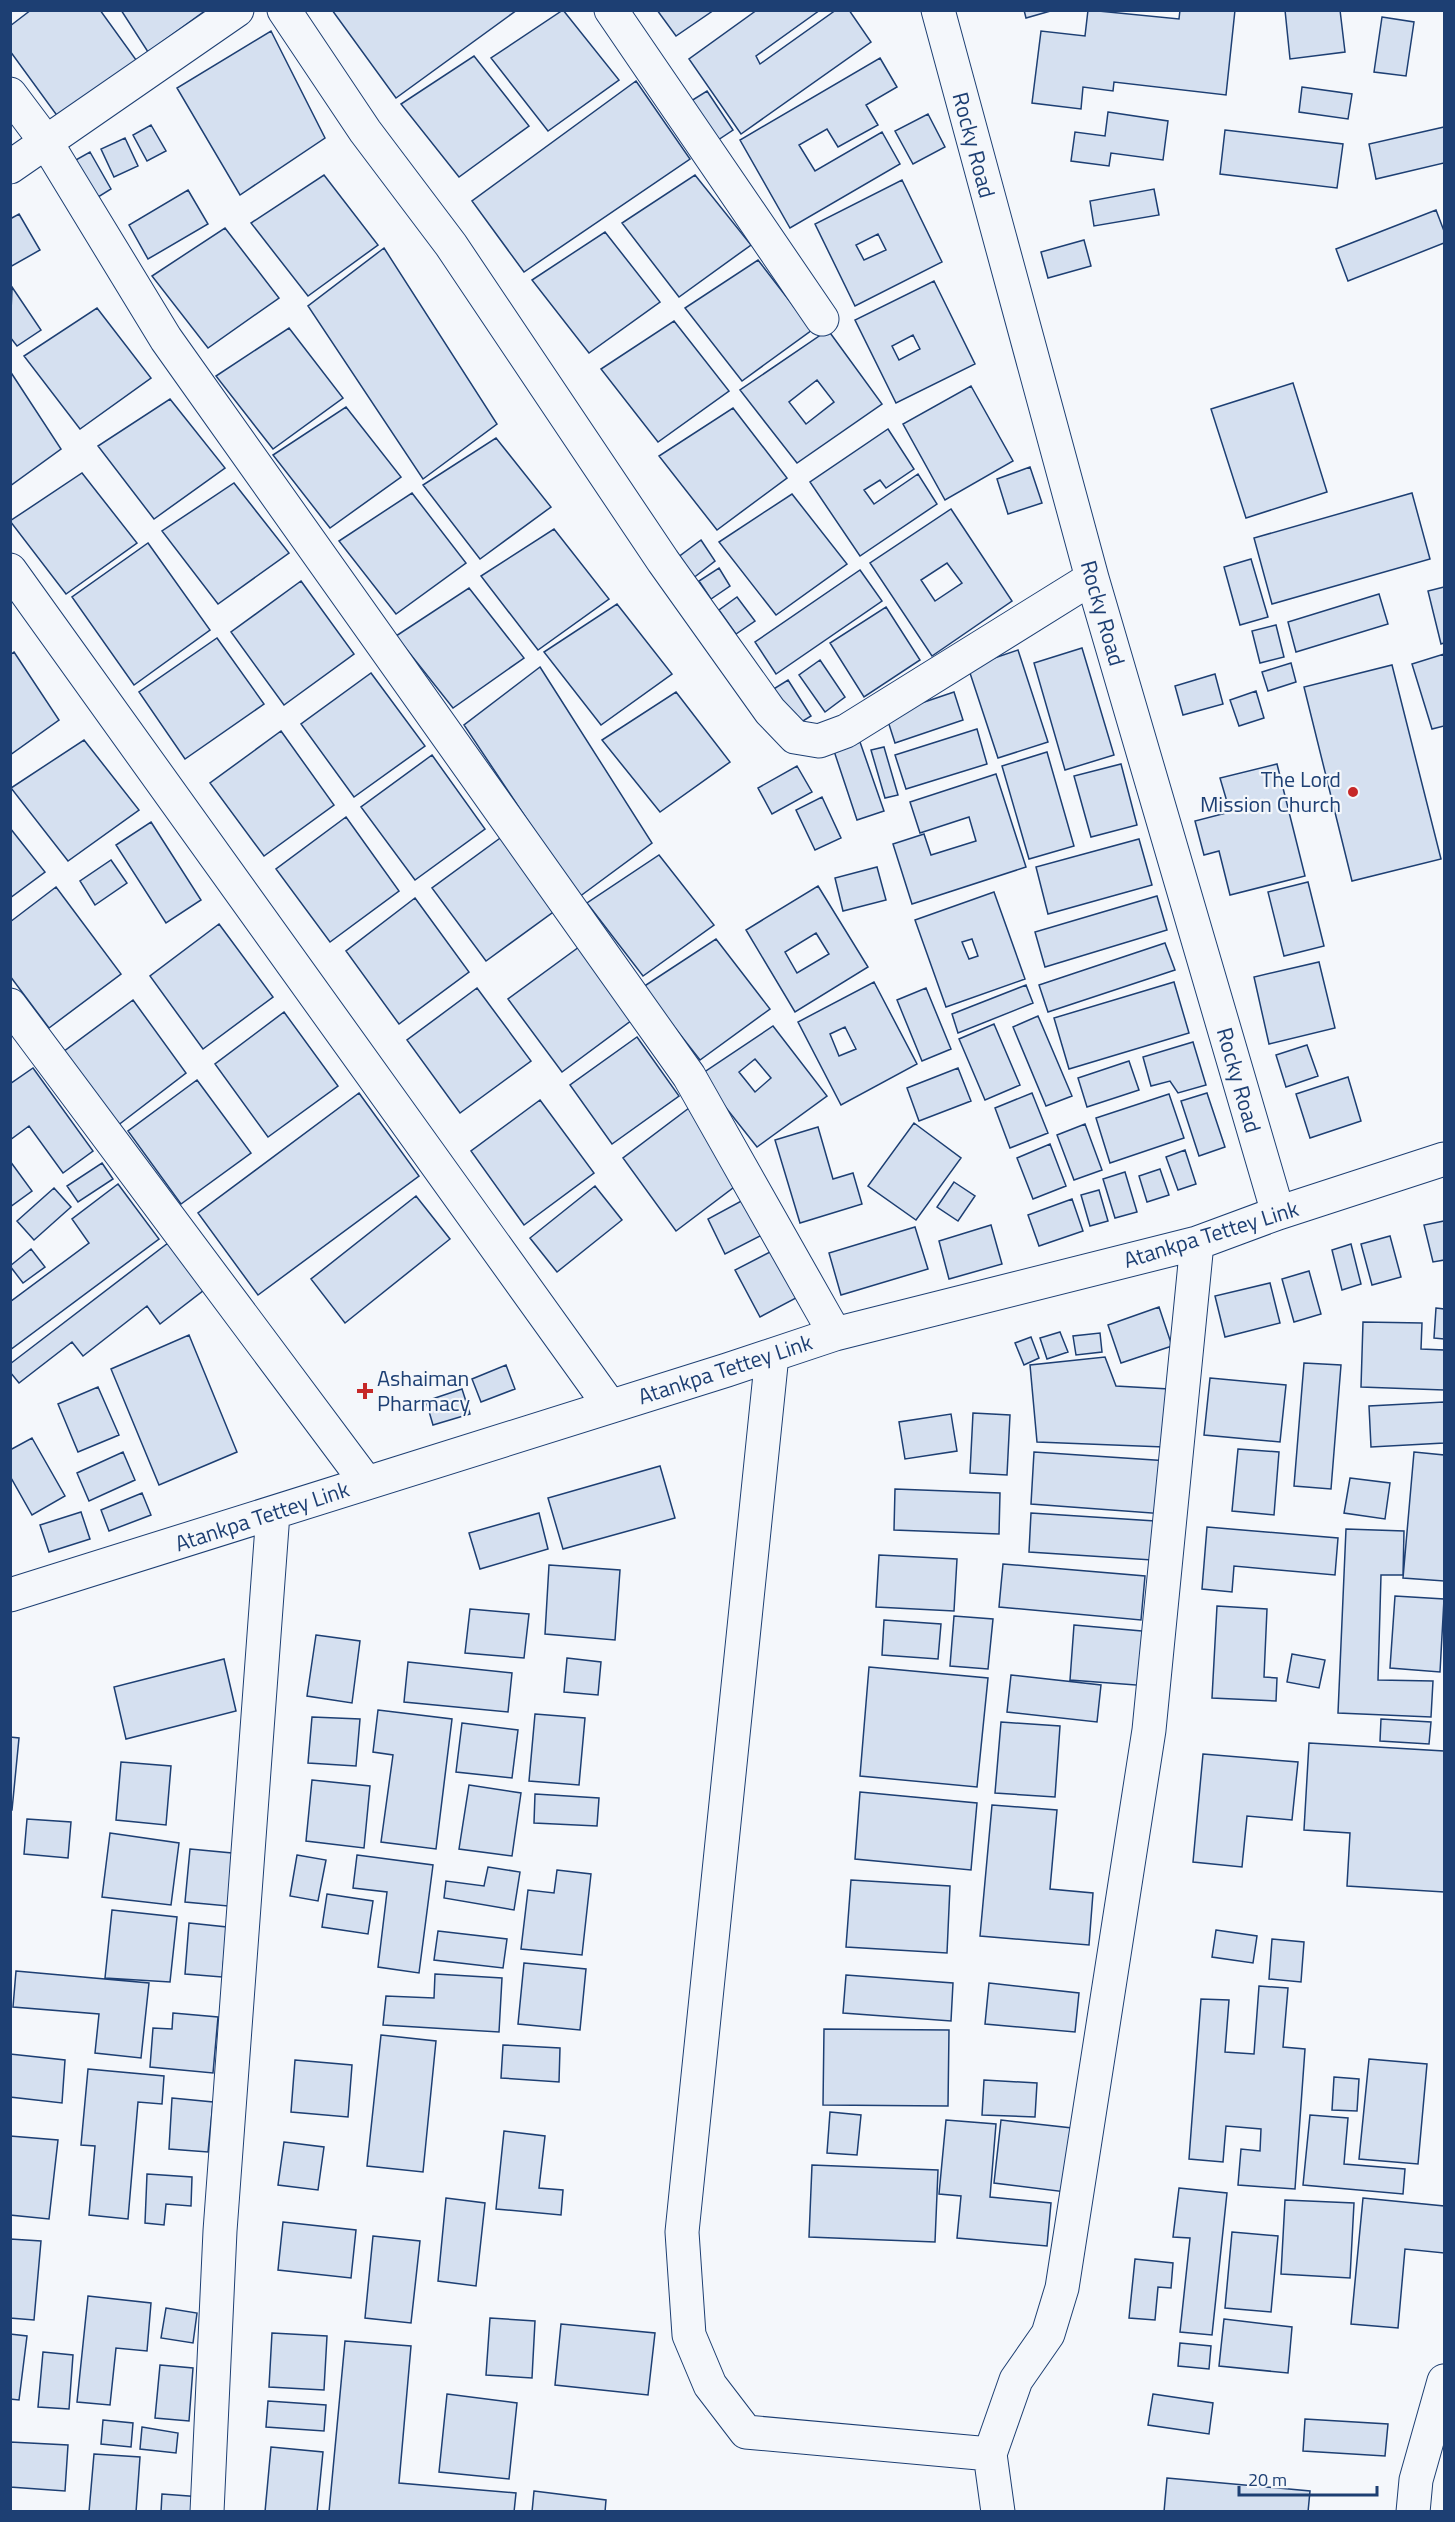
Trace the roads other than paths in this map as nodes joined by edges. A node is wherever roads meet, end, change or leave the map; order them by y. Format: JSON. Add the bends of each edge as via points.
{"nodes":[{"id":1,"x":237,"y":10,"type":"edge"},
{"id":2,"x":284,"y":10,"type":"edge"},
{"id":3,"x":611,"y":10,"type":"edge"},
{"id":4,"x":938,"y":10,"type":"edge"},
{"id":5,"x":10,"y":94,"type":"edge"},
{"id":6,"x":46,"y":142,"type":"junction"},
{"id":7,"x":10,"y":167,"type":"edge"},
{"id":8,"x":822,"y":319,"type":"dead end"},
{"id":9,"x":10,"y":570,"type":"edge"},
{"id":10,"x":1092,"y":578,"type":"junction"},
{"id":11,"x":10,"y":1005,"type":"edge"},
{"id":12,"x":1444,"y":1159,"type":"edge"},
{"id":13,"x":1278,"y":1213,"type":"junction"},
{"id":14,"x":1197,"y":1243,"type":"junction"},
{"id":15,"x":835,"y":1334,"type":"junction"},
{"id":16,"x":772,"y":1355,"type":"junction"},
{"id":17,"x":610,"y":1406,"type":"junction"},
{"id":18,"x":366,"y":1482,"type":"junction"},
{"id":19,"x":273,"y":1513,"type":"junction"},
{"id":20,"x":10,"y":1595,"type":"edge"},
{"id":21,"x":1444,"y":2380,"type":"edge"},
{"id":22,"x":990,"y":2454,"type":"junction"},
{"id":23,"x":207,"y":2511,"type":"edge"},
{"id":24,"x":999,"y":2511,"type":"edge"},
{"id":25,"x":1413,"y":2511,"type":"edge"}],
"edges":[{"from":1,"to":6,"type":"street"},
{"from":2,"to":10,"type":"street","via":[[365,131],[451,245],[663,561],[770,711],[795,737],[819,741],[846,731]]},
{"from":3,"to":8,"type":"street"},
{"from":4,"to":10,"type":"street","name":"Rocky Road"},
{"from":5,"to":6,"type":"street"},
{"from":6,"to":7,"type":"street"},
{"from":6,"to":15,"type":"street","via":[[165,339],[689,1076]]},
{"from":9,"to":17,"type":"street"},
{"from":10,"to":13,"type":"street","name":"Rocky Road"},
{"from":11,"to":18,"type":"street"},
{"from":12,"to":13,"type":"street","name":"Atankpa Tettey Link"},
{"from":13,"to":14,"type":"street","name":"Atankpa Tettey Link"},
{"from":14,"to":15,"type":"street","name":"Atankpa Tettey Link"},
{"from":14,"to":22,"type":"street","via":[[1149,1730],[1062,2288],[1048,2334],[1016,2380]]},
{"from":15,"to":16,"type":"street","name":"Atankpa Tettey Link"},
{"from":16,"to":17,"type":"street","name":"Atankpa Tettey Link"},
{"from":16,"to":22,"type":"street","via":[[682,2232],[689,2335],[710,2385],[746,2432]]},
{"from":17,"to":18,"type":"street","name":"Atankpa Tettey Link"},
{"from":18,"to":19,"type":"street","name":"Atankpa Tettey Link"},
{"from":19,"to":20,"type":"street","name":"Atankpa Tettey Link"},
{"from":19,"to":23,"type":"street","via":[[220,2231]]},
{"from":21,"to":25,"type":"street","via":[[1416,2480]]},
{"from":22,"to":24,"type":"street"}]}
